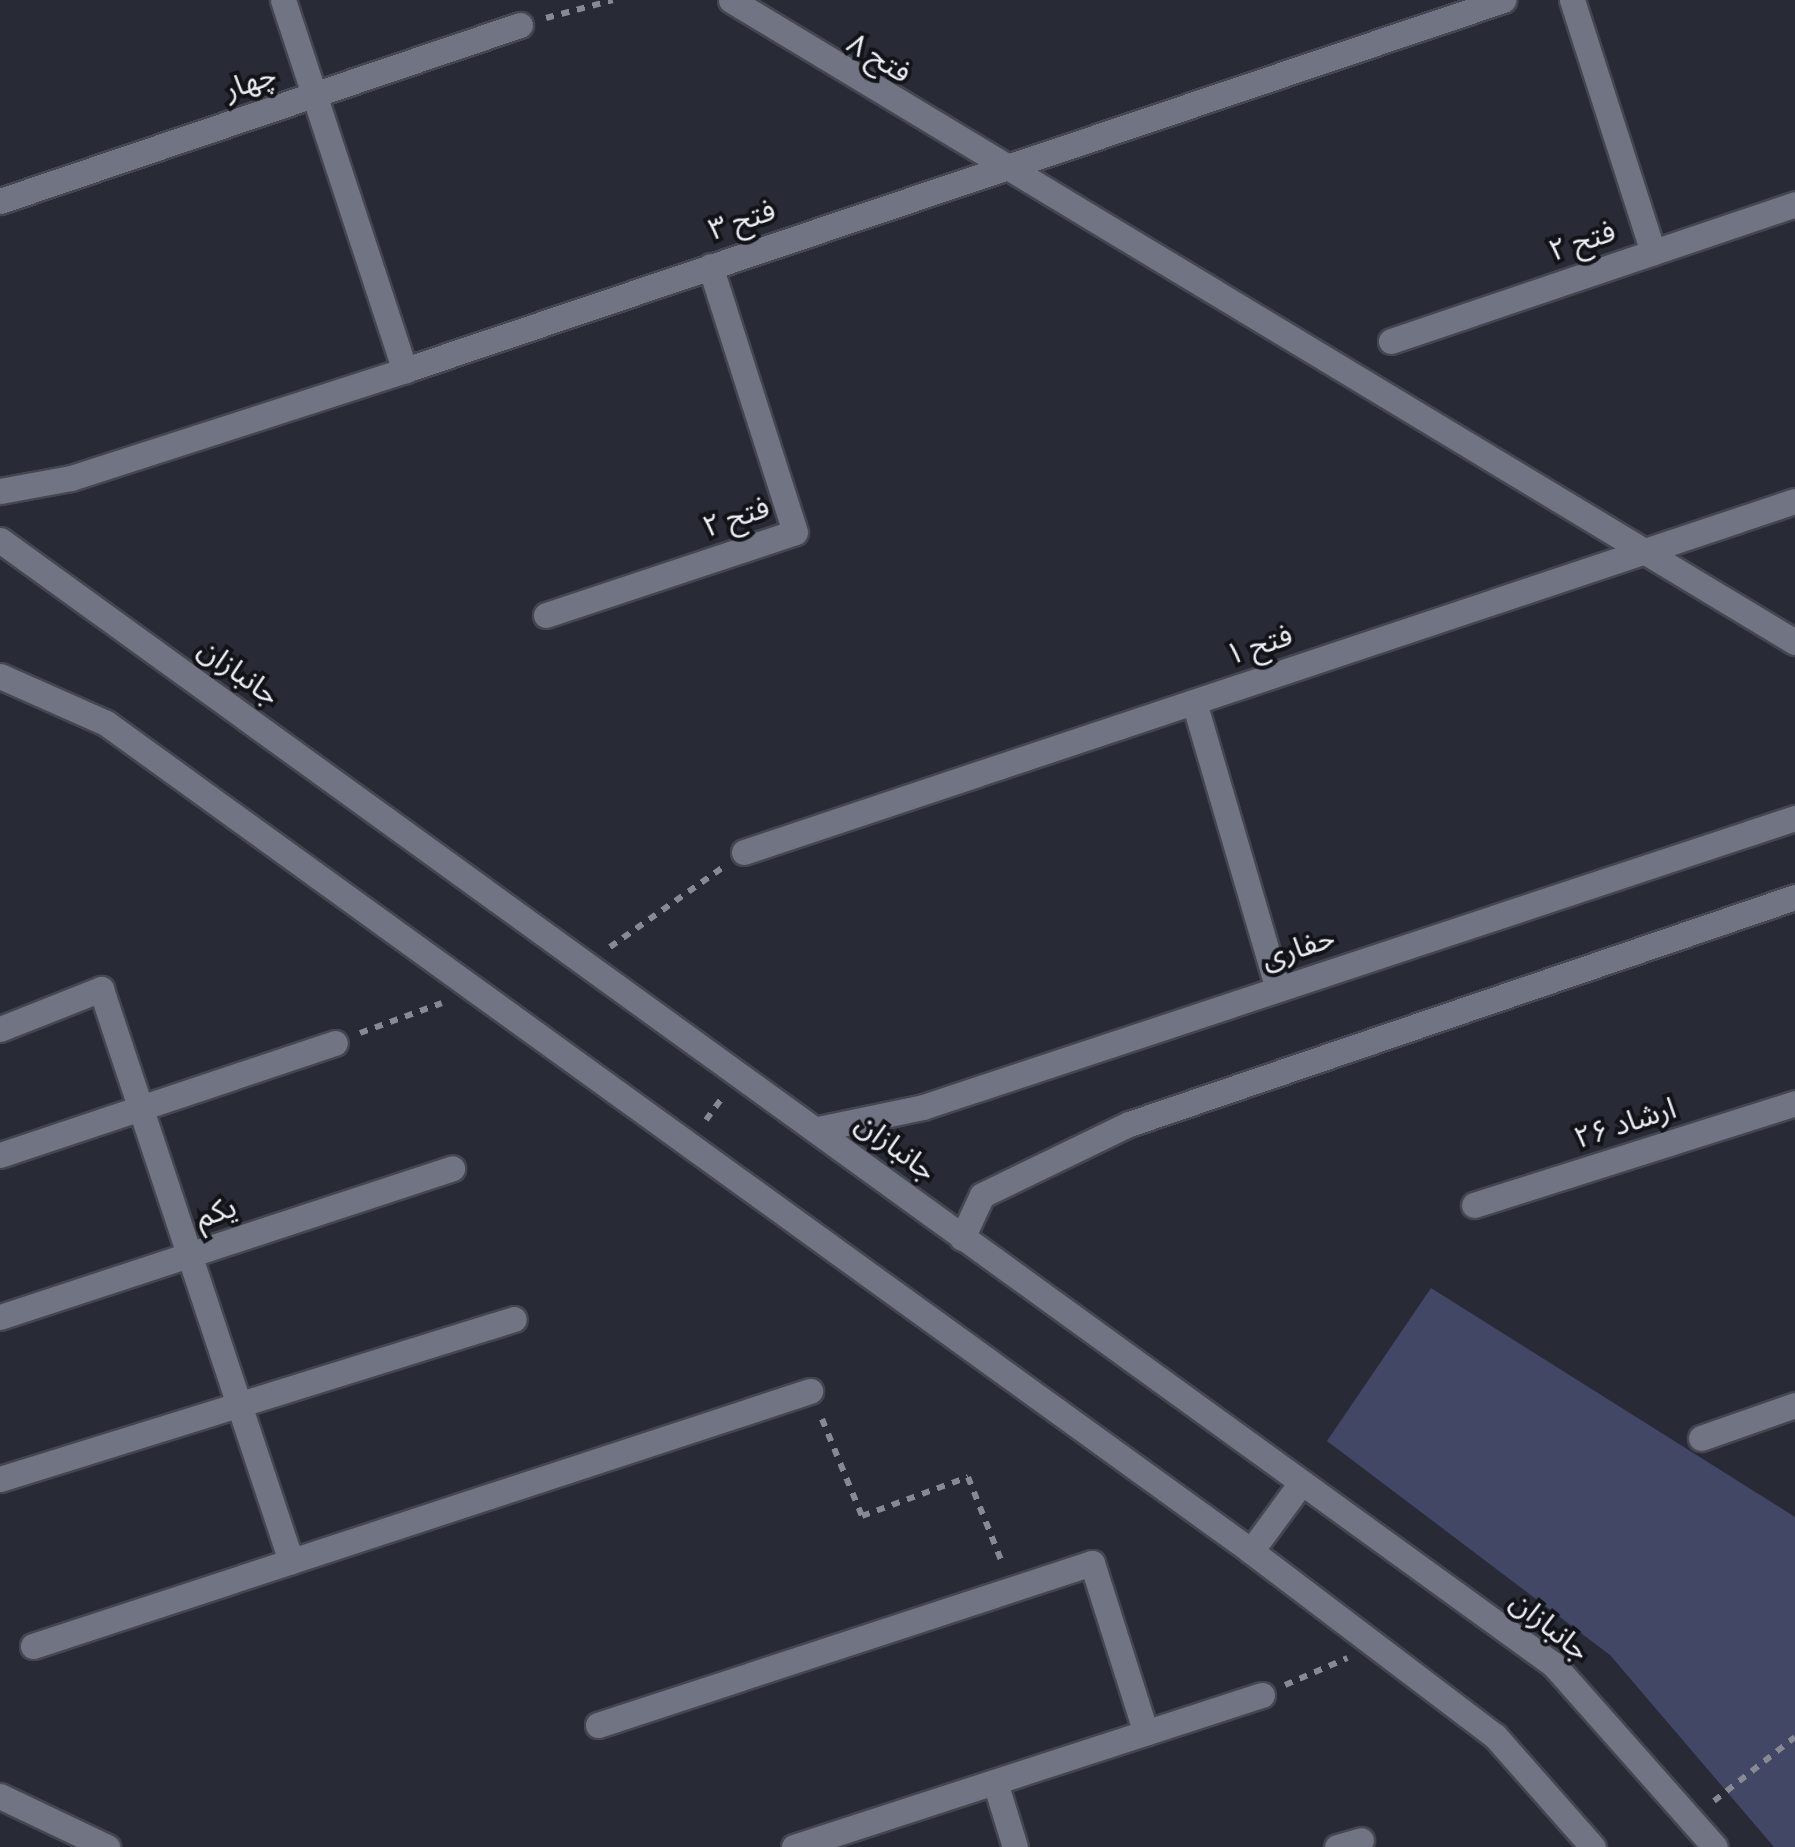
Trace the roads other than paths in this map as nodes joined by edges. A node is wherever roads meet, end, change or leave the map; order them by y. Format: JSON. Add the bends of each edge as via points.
{"nodes":[{"id":1,"x":283,"y":0,"type":"edge"},
{"id":2,"x":731,"y":0,"type":"edge"},
{"id":3,"x":1503,"y":0,"type":"edge"},
{"id":4,"x":1572,"y":0,"type":"edge"},
{"id":5,"x":520,"y":26,"type":"road end"},
{"id":6,"x":314,"y":95,"type":"junction"},
{"id":7,"x":996,"y":167,"type":"junction"},
{"id":8,"x":0,"y":200,"type":"edge"},
{"id":9,"x":1795,"y":204,"type":"edge"},
{"id":10,"x":1653,"y":252,"type":"junction"},
{"id":11,"x":710,"y":266,"type":"junction"},
{"id":12,"x":1390,"y":340,"type":"dead end"},
{"id":13,"x":406,"y":370,"type":"junction"},
{"id":14,"x":0,"y":492,"type":"edge"},
{"id":15,"x":1795,"y":500,"type":"edge"},
{"id":16,"x":0,"y":540,"type":"edge"},
{"id":17,"x":1642,"y":551,"type":"junction"},
{"id":18,"x":546,"y":615,"type":"dead end"},
{"id":19,"x":1795,"y":642,"type":"edge"},
{"id":20,"x":0,"y":676,"type":"edge"},
{"id":21,"x":1194,"y":702,"type":"junction"},
{"id":22,"x":1795,"y":818,"type":"edge"},
{"id":23,"x":744,"y":852,"type":"road end"},
{"id":24,"x":1795,"y":897,"type":"edge"},
{"id":25,"x":1278,"y":989,"type":"junction"},
{"id":26,"x":0,"y":1029,"type":"edge"},
{"id":27,"x":334,"y":1043,"type":"road end"},
{"id":28,"x":1795,"y":1103,"type":"edge"},
{"id":29,"x":146,"y":1106,"type":"junction"},
{"id":30,"x":818,"y":1129,"type":"junction"},
{"id":31,"x":0,"y":1155,"type":"edge"},
{"id":32,"x":452,"y":1168,"type":"dead end"},
{"id":33,"x":1474,"y":1205,"type":"dead end"},
{"id":34,"x":962,"y":1238,"type":"junction"},
{"id":35,"x":193,"y":1254,"type":"junction"},
{"id":36,"x":0,"y":1317,"type":"edge"},
{"id":37,"x":514,"y":1319,"type":"dead end"},
{"id":38,"x":810,"y":1390,"type":"road end"},
{"id":39,"x":241,"y":1404,"type":"junction"},
{"id":40,"x":1795,"y":1405,"type":"edge"},
{"id":41,"x":1701,"y":1438,"type":"dead end"},
{"id":42,"x":0,"y":1479,"type":"edge"},
{"id":43,"x":1302,"y":1483,"type":"junction"},
{"id":44,"x":1251,"y":1551,"type":"junction"},
{"id":45,"x":292,"y":1561,"type":"junction"},
{"id":46,"x":33,"y":1646,"type":"dead end"},
{"id":47,"x":1262,"y":1695,"type":"road end"},
{"id":48,"x":598,"y":1725,"type":"dead end"},
{"id":49,"x":1146,"y":1733,"type":"junction"},
{"id":50,"x":995,"y":1782,"type":"junction"},
{"id":51,"x":0,"y":1796,"type":"edge"},
{"id":52,"x":107,"y":1847,"type":"edge"},
{"id":53,"x":794,"y":1847,"type":"edge"},
{"id":54,"x":1014,"y":1847,"type":"edge"},
{"id":55,"x":1593,"y":1847,"type":"edge"},
{"id":56,"x":1715,"y":1847,"type":"edge"}],
"edges":[{"from":1,"to":6,"type":"street"},
{"from":2,"to":7,"type":"street","name":"فتح ۸"},
{"from":3,"to":7,"type":"street","name":"فتح ۳"},
{"from":4,"to":10,"type":"street"},
{"from":5,"to":6,"type":"street","name":"چهار"},
{"from":6,"to":8,"type":"street","name":"چهار"},
{"from":6,"to":13,"type":"street"},
{"from":7,"to":11,"type":"street","name":"فتح ۳"},
{"from":7,"to":17,"type":"street","name":"فتح ۸"},
{"from":9,"to":10,"type":"street","name":"فتح ۲"},
{"from":10,"to":12,"type":"street","name":"فتح ۲"},
{"from":11,"to":13,"type":"street","name":"فتح ۳"},
{"from":11,"to":18,"type":"street","name":"فتح ۲","via":[[795,532]]},
{"from":13,"to":14,"type":"street","name":"فتح ۳","via":[[71,478]]},
{"from":15,"to":17,"type":"street","name":"فتح ۱"},
{"from":16,"to":30,"type":"street","name":"جانبازان"},
{"from":17,"to":19,"type":"street","name":"فتح ۸"},
{"from":17,"to":21,"type":"street","name":"فتح ۱"},
{"from":20,"to":44,"type":"street","via":[[106,723]]},
{"from":21,"to":23,"type":"street","name":"فتح ۱"},
{"from":21,"to":25,"type":"street"},
{"from":22,"to":25,"type":"street","name":"حفاری"},
{"from":24,"to":34,"type":"street","via":[[1129,1124],[982,1194]]},
{"from":25,"to":30,"type":"street","name":"حفاری","via":[[923,1108]]},
{"from":26,"to":29,"type":"street","via":[[101,990]]},
{"from":27,"to":29,"type":"street"},
{"from":28,"to":33,"type":"street","name":"ارشاد ۲۶"},
{"from":29,"to":31,"type":"street"},
{"from":29,"to":35,"type":"street"},
{"from":30,"to":34,"type":"street","name":"جانبازان"},
{"from":32,"to":35,"type":"street","name":"یکم"},
{"from":34,"to":43,"type":"street","name":"جانبازان"},
{"from":35,"to":36,"type":"street","name":"یکم"},
{"from":35,"to":39,"type":"street"},
{"from":37,"to":39,"type":"street"},
{"from":38,"to":45,"type":"street"},
{"from":39,"to":42,"type":"street"},
{"from":39,"to":45,"type":"street"},
{"from":40,"to":41,"type":"street"},
{"from":43,"to":44,"type":"street"},
{"from":43,"to":56,"type":"street","name":"جانبازان","via":[[1553,1664]]},
{"from":44,"to":55,"type":"street","via":[[1495,1736]]},
{"from":45,"to":46,"type":"street"},
{"from":47,"to":49,"type":"street"},
{"from":48,"to":49,"type":"street","via":[[1092,1563]]},
{"from":49,"to":50,"type":"street"},
{"from":50,"to":53,"type":"street"},
{"from":50,"to":54,"type":"street"},
{"from":51,"to":52,"type":"street"}]}
